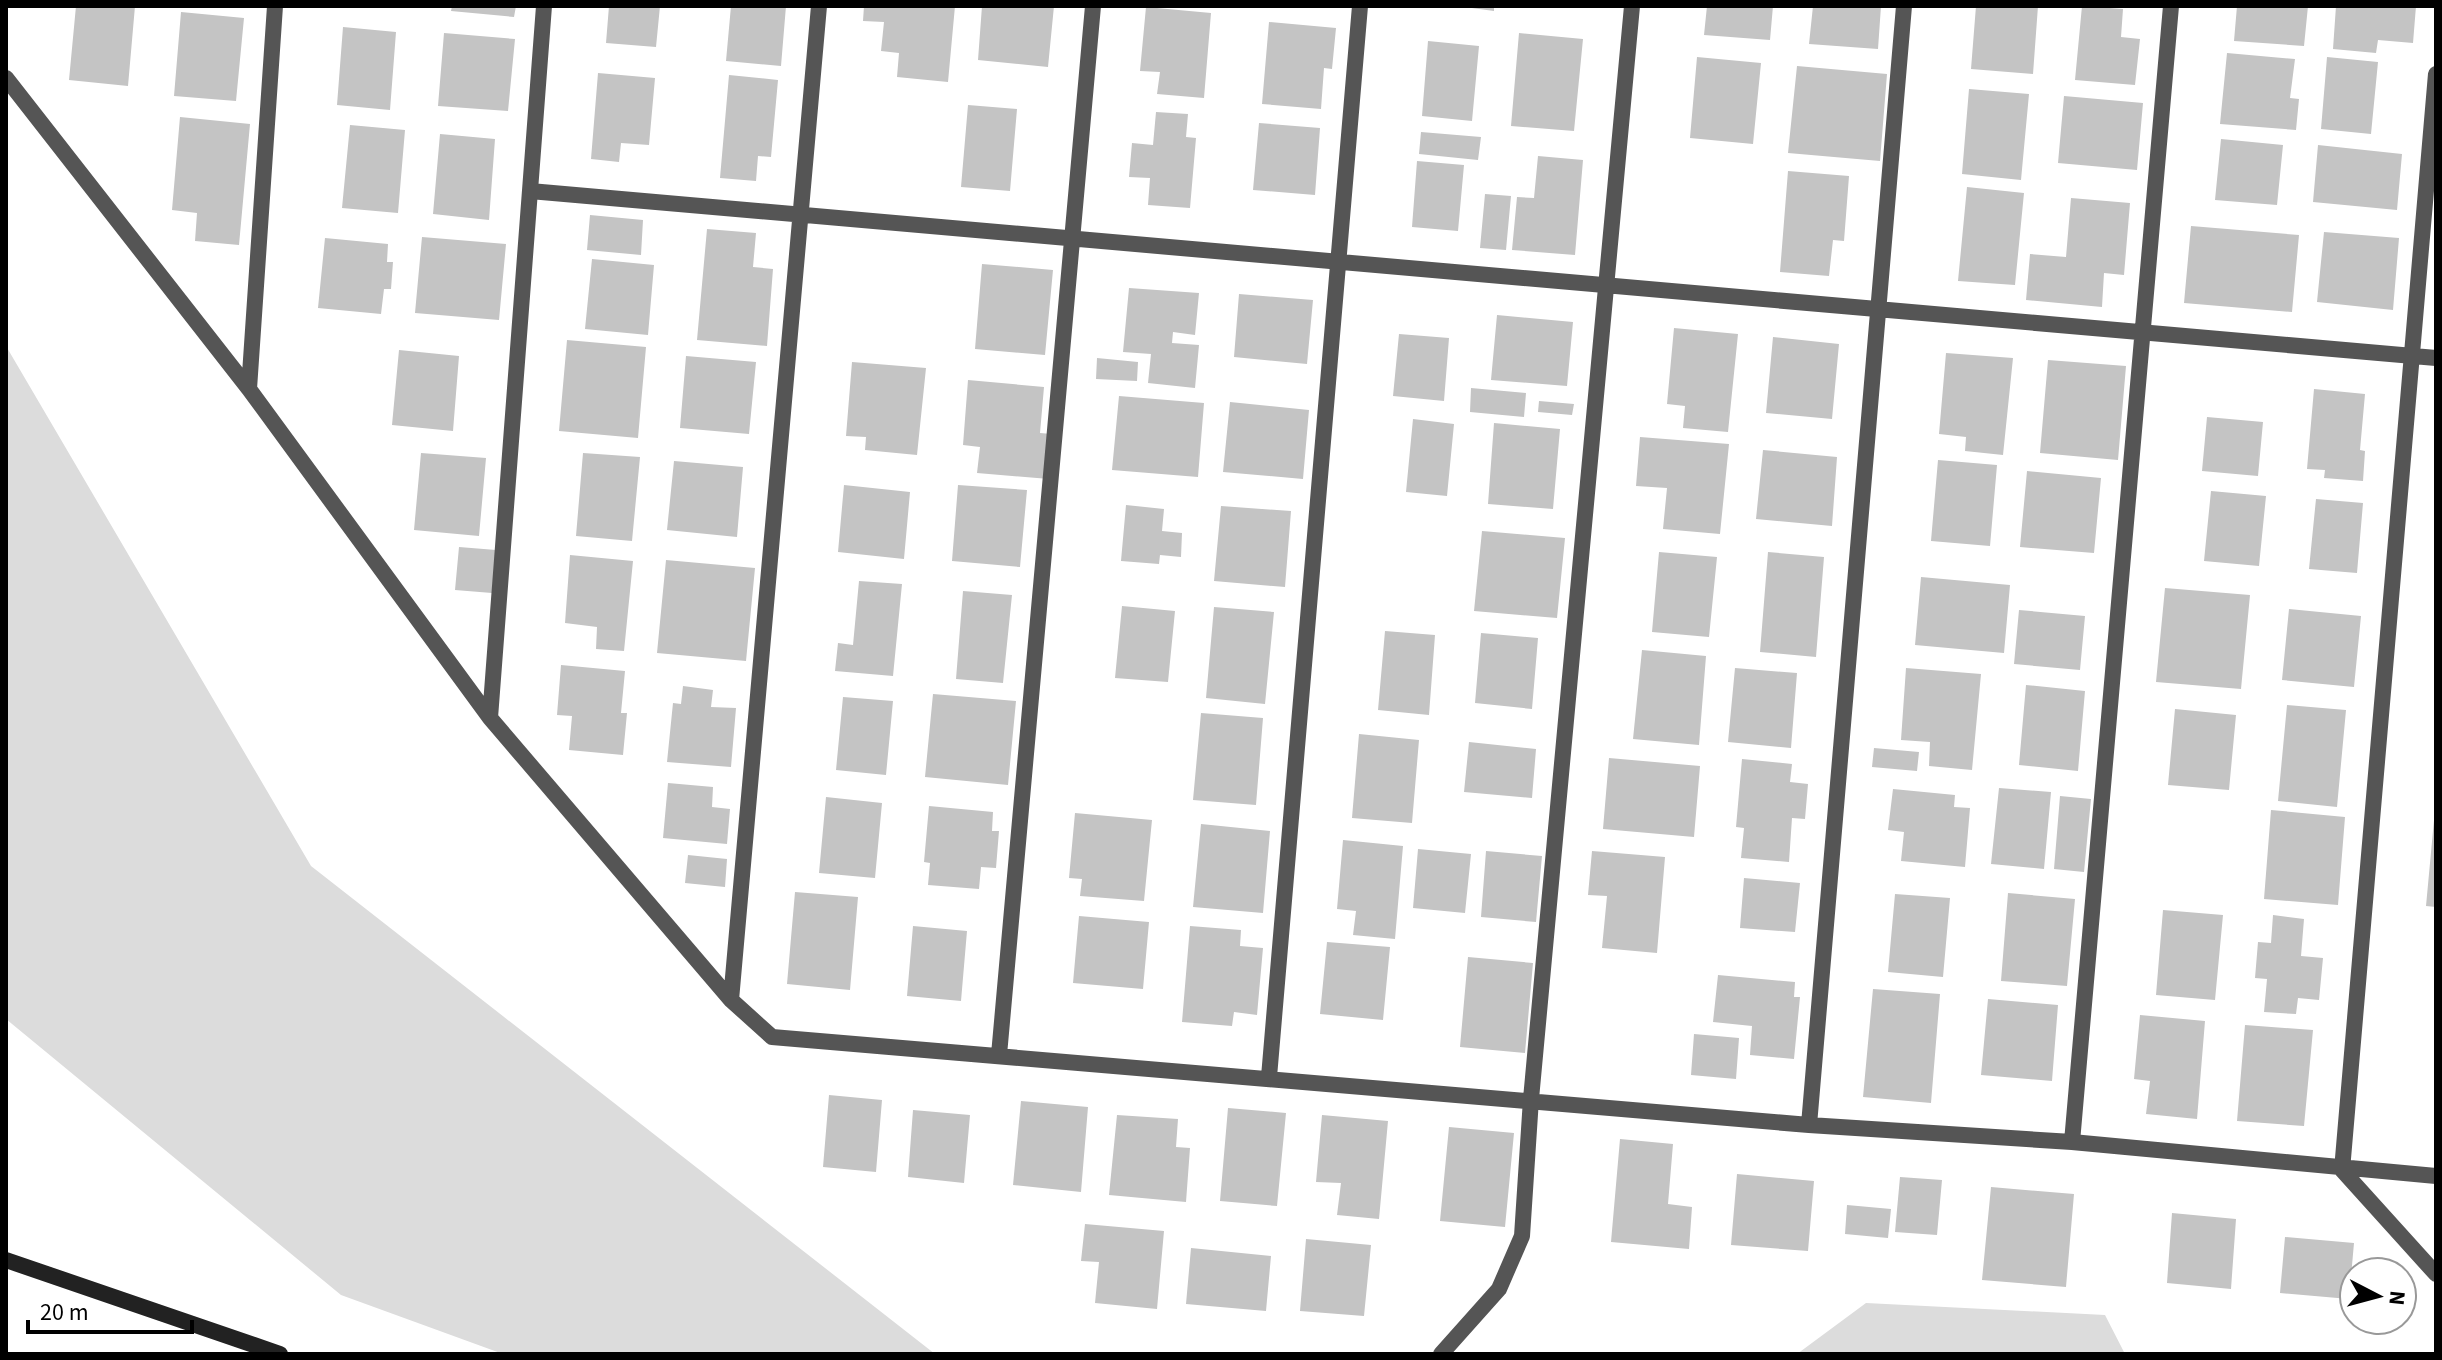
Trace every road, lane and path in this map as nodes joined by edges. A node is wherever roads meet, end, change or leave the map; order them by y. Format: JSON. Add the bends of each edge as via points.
{"nodes":[{"id":1,"x":275,"y":6,"type":"edge"},
{"id":2,"x":544,"y":6,"type":"edge"},
{"id":3,"x":819,"y":6,"type":"edge"},
{"id":4,"x":1093,"y":6,"type":"edge"},
{"id":5,"x":1360,"y":6,"type":"edge"},
{"id":6,"x":1632,"y":6,"type":"edge"},
{"id":7,"x":1904,"y":6,"type":"edge"},
{"id":8,"x":2171,"y":6,"type":"edge"},
{"id":9,"x":2436,"y":74,"type":"edge"},
{"id":10,"x":6,"y":78,"type":"edge"},
{"id":11,"x":530,"y":191,"type":"junction"},
{"id":12,"x":801,"y":214,"type":"junction"},
{"id":13,"x":1074,"y":238,"type":"junction"},
{"id":14,"x":1338,"y":264,"type":"junction"},
{"id":15,"x":1606,"y":286,"type":"junction"},
{"id":16,"x":1878,"y":311,"type":"junction"},
{"id":17,"x":2143,"y":330,"type":"junction"},
{"id":18,"x":2412,"y":355,"type":"junction"},
{"id":19,"x":2436,"y":358,"type":"edge"},
{"id":20,"x":249,"y":389,"type":"junction"},
{"id":21,"x":490,"y":718,"type":"junction"},
{"id":22,"x":731,"y":1000,"type":"junction"},
{"id":23,"x":999,"y":1055,"type":"junction"},
{"id":24,"x":1269,"y":1077,"type":"junction"},
{"id":25,"x":1531,"y":1099,"type":"junction"},
{"id":26,"x":1809,"y":1125,"type":"junction"},
{"id":27,"x":2072,"y":1142,"type":"junction"},
{"id":28,"x":2342,"y":1170,"type":"junction"},
{"id":29,"x":2436,"y":1176,"type":"edge"},
{"id":30,"x":6,"y":1260,"type":"edge"},
{"id":31,"x":2436,"y":1274,"type":"edge"},
{"id":32,"x":280,"y":1354,"type":"edge"},
{"id":33,"x":1441,"y":1354,"type":"edge"}],
"edges":[{"from":1,"to":20,"type":"street"},
{"from":2,"to":11,"type":"street"},
{"from":3,"to":12,"type":"street"},
{"from":4,"to":13,"type":"street"},
{"from":5,"to":14,"type":"street"},
{"from":6,"to":15,"type":"street"},
{"from":7,"to":16,"type":"street"},
{"from":8,"to":17,"type":"street"},
{"from":9,"to":18,"type":"street"},
{"from":10,"to":20,"type":"street"},
{"from":11,"to":12,"type":"street"},
{"from":11,"to":21,"type":"street"},
{"from":12,"to":13,"type":"street"},
{"from":12,"to":22,"type":"street"},
{"from":13,"to":14,"type":"street"},
{"from":13,"to":23,"type":"street"},
{"from":14,"to":15,"type":"street"},
{"from":14,"to":24,"type":"street"},
{"from":15,"to":16,"type":"street"},
{"from":15,"to":25,"type":"street"},
{"from":16,"to":17,"type":"street"},
{"from":16,"to":26,"type":"street"},
{"from":17,"to":18,"type":"street"},
{"from":17,"to":27,"type":"street"},
{"from":18,"to":19,"type":"street"},
{"from":18,"to":28,"type":"street"},
{"from":20,"to":21,"type":"street"},
{"from":21,"to":22,"type":"street"},
{"from":22,"to":23,"type":"street","via":[[772,1037]]},
{"from":23,"to":24,"type":"street"},
{"from":24,"to":25,"type":"street"},
{"from":25,"to":26,"type":"street"},
{"from":25,"to":33,"type":"street","via":[[1522,1236],[1499,1289]]},
{"from":26,"to":27,"type":"street"},
{"from":27,"to":28,"type":"street"},
{"from":28,"to":29,"type":"street"},
{"from":28,"to":31,"type":"street"},
{"from":30,"to":32,"type":"main road"}]}
